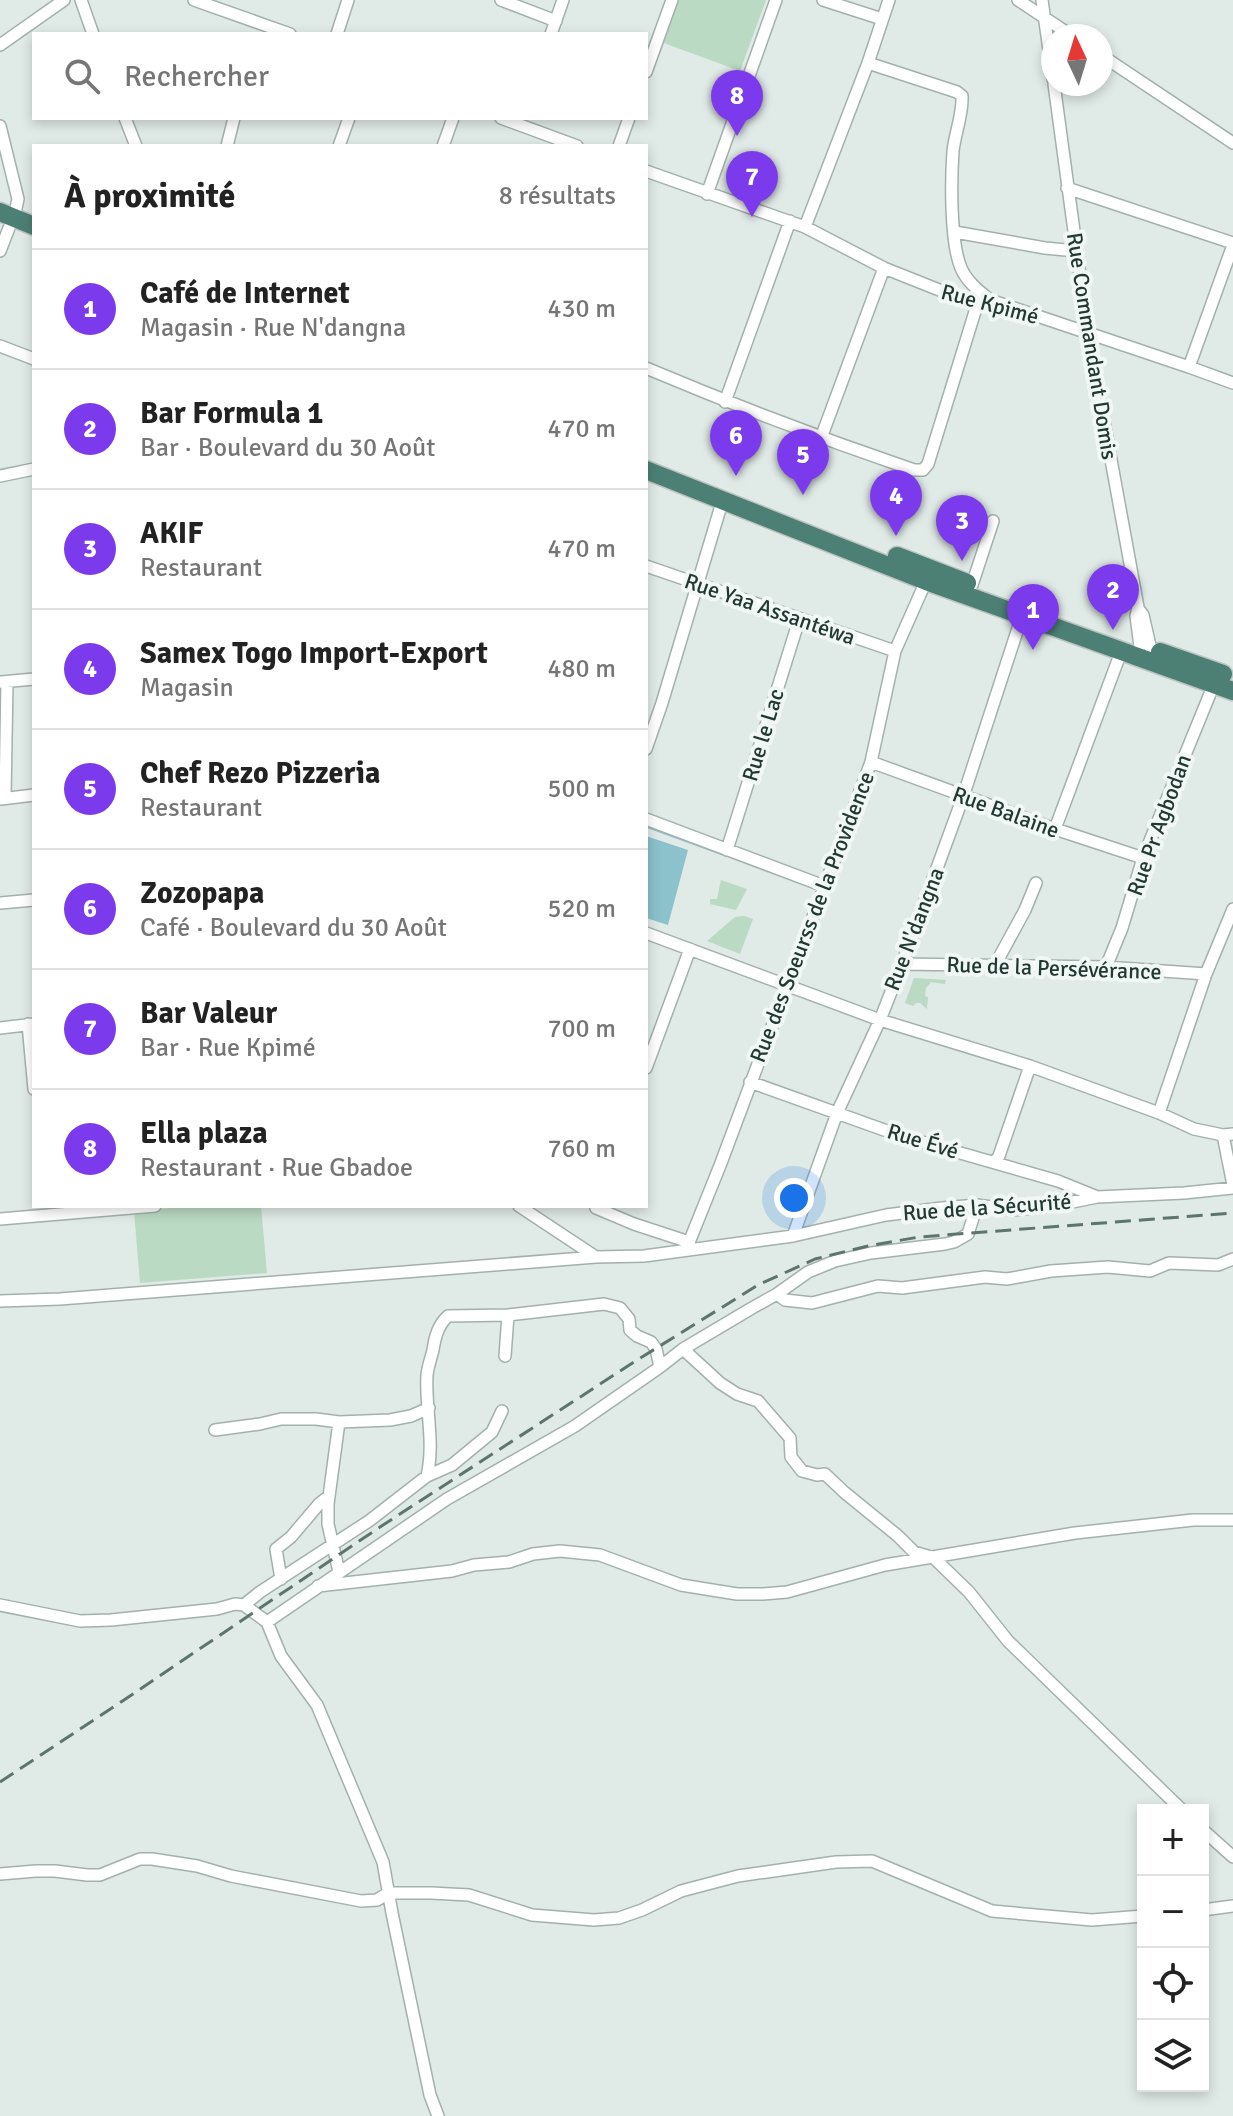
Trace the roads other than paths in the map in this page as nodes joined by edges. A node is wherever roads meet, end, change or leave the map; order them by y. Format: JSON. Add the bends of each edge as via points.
{"nodes":[{"id":1,"x":64,"y":0,"type":"edge"},
{"id":2,"x":81,"y":0,"type":"edge"},
{"id":3,"x":194,"y":0,"type":"edge"},
{"id":4,"x":348,"y":0,"type":"edge"},
{"id":5,"x":501,"y":0,"type":"edge"},
{"id":6,"x":563,"y":0,"type":"edge"},
{"id":7,"x":672,"y":0,"type":"edge"},
{"id":8,"x":776,"y":0,"type":"edge"},
{"id":9,"x":823,"y":0,"type":"edge"},
{"id":10,"x":889,"y":0,"type":"edge"},
{"id":11,"x":1018,"y":0,"type":"edge"},
{"id":12,"x":1042,"y":0,"type":"edge"},
{"id":13,"x":882,"y":19,"type":"junction"},
{"id":14,"x":1045,"y":19,"type":"junction"},
{"id":15,"x":556,"y":21,"type":"junction"},
{"id":16,"x":1046,"y":24,"type":"edge"},
{"id":17,"x":1053,"y":24,"type":"edge"},
{"id":18,"x":258,"y":29,"type":"edge"},
{"id":19,"x":92,"y":32,"type":"edge"},
{"id":20,"x":338,"y":32,"type":"edge"},
{"id":21,"x":552,"y":32,"type":"edge"},
{"id":22,"x":0,"y":45,"type":"edge"},
{"id":23,"x":868,"y":63,"type":"junction"},
{"id":24,"x":1113,"y":63,"type":"edge"},
{"id":25,"x":648,"y":66,"type":"edge"},
{"id":26,"x":1055,"y":96,"type":"edge"},
{"id":27,"x":126,"y":120,"type":"edge"},
{"id":28,"x":234,"y":120,"type":"edge"},
{"id":29,"x":348,"y":120,"type":"edge"},
{"id":30,"x":452,"y":120,"type":"edge"},
{"id":31,"x":628,"y":120,"type":"edge"},
{"id":32,"x":522,"y":122,"type":"edge"},
{"id":33,"x":0,"y":126,"type":"edge"},
{"id":34,"x":555,"y":142,"type":"edge"},
{"id":35,"x":1233,"y":143,"type":"edge"},
{"id":36,"x":135,"y":144,"type":"edge"},
{"id":37,"x":228,"y":144,"type":"edge"},
{"id":38,"x":340,"y":144,"type":"edge"},
{"id":39,"x":444,"y":144,"type":"edge"},
{"id":40,"x":620,"y":144,"type":"edge"},
{"id":41,"x":648,"y":177,"type":"edge"},
{"id":42,"x":1067,"y":188,"type":"junction"},
{"id":43,"x":707,"y":194,"type":"junction"},
{"id":44,"x":6,"y":221,"type":"edge"},
{"id":45,"x":790,"y":221,"type":"junction"},
{"id":46,"x":32,"y":226,"type":"edge"},
{"id":47,"x":805,"y":227,"type":"junction"},
{"id":48,"x":955,"y":232,"type":"junction"},
{"id":49,"x":32,"y":237,"type":"edge"},
{"id":50,"x":1233,"y":244,"type":"edge"},
{"id":51,"x":0,"y":251,"type":"edge"},
{"id":52,"x":1076,"y":251,"type":"junction"},
{"id":53,"x":884,"y":268,"type":"junction"},
{"id":54,"x":990,"y":300,"type":"junction"},
{"id":55,"x":977,"y":305,"type":"junction"},
{"id":56,"x":1088,"y":334,"type":"junction"},
{"id":57,"x":0,"y":346,"type":"edge"},
{"id":58,"x":32,"y":358,"type":"edge"},
{"id":59,"x":1189,"y":367,"type":"junction"},
{"id":60,"x":648,"y":369,"type":"edge"},
{"id":61,"x":1233,"y":383,"type":"edge"},
{"id":62,"x":725,"y":402,"type":"junction"},
{"id":63,"x":821,"y":438,"type":"junction"},
{"id":64,"x":648,"y":461,"type":"edge"},
{"id":65,"x":32,"y":469,"type":"edge"},
{"id":66,"x":648,"y":471,"type":"edge"},
{"id":67,"x":0,"y":476,"type":"edge"},
{"id":68,"x":725,"y":494,"type":"junction"},
{"id":69,"x":993,"y":521,"type":"dead end"},
{"id":70,"x":648,"y":567,"type":"edge"},
{"id":71,"x":926,"y":581,"type":"junction"},
{"id":72,"x":698,"y":584,"type":"junction"},
{"id":73,"x":972,"y":585,"type":"junction"},
{"id":74,"x":1022,"y":616,"type":"junction"},
{"id":75,"x":799,"y":620,"type":"junction"},
{"id":76,"x":895,"y":651,"type":"junction"},
{"id":77,"x":1139,"y":653,"type":"junction"},
{"id":78,"x":1233,"y":678,"type":"edge"},
{"id":79,"x":32,"y":679,"type":"edge"},
{"id":80,"x":3,"y":682,"type":"edge"},
{"id":81,"x":1214,"y":684,"type":"junction"},
{"id":82,"x":1233,"y":691,"type":"edge"},
{"id":83,"x":648,"y":743,"type":"edge"},
{"id":84,"x":871,"y":762,"type":"junction"},
{"id":85,"x":32,"y":795,"type":"edge"},
{"id":86,"x":963,"y":797,"type":"junction"},
{"id":87,"x":2,"y":798,"type":"edge"},
{"id":88,"x":648,"y":820,"type":"edge"},
{"id":89,"x":1055,"y":829,"type":"junction"},
{"id":90,"x":727,"y":850,"type":"junction"},
{"id":91,"x":1143,"y":858,"type":"junction"},
{"id":92,"x":1036,"y":883,"type":"dead end"},
{"id":93,"x":824,"y":886,"type":"junction"},
{"id":94,"x":32,"y":900,"type":"edge"},
{"id":95,"x":0,"y":903,"type":"edge"},
{"id":96,"x":1233,"y":909,"type":"edge"},
{"id":97,"x":648,"y":934,"type":"edge"},
{"id":98,"x":690,"y":949,"type":"junction"},
{"id":99,"x":902,"y":964,"type":"junction"},
{"id":100,"x":995,"y":965,"type":"junction"},
{"id":101,"x":1106,"y":967,"type":"junction"},
{"id":102,"x":1206,"y":974,"type":"junction"},
{"id":103,"x":787,"y":985,"type":"junction"},
{"id":104,"x":880,"y":1020,"type":"junction"},
{"id":105,"x":31,"y":1024,"type":"edge"},
{"id":106,"x":0,"y":1028,"type":"edge"},
{"id":107,"x":32,"y":1046,"type":"edge"},
{"id":108,"x":649,"y":1048,"type":"edge"},
{"id":109,"x":1030,"y":1066,"type":"junction"},
{"id":110,"x":750,"y":1082,"type":"junction"},
{"id":111,"x":837,"y":1113,"type":"junction"},
{"id":112,"x":1159,"y":1113,"type":"junction"},
{"id":113,"x":1228,"y":1135,"type":"edge"},
{"id":114,"x":995,"y":1162,"type":"junction"},
{"id":115,"x":1233,"y":1187,"type":"edge"},
{"id":116,"x":1097,"y":1197,"type":"junction"},
{"id":117,"x":977,"y":1205,"type":"junction"},
{"id":118,"x":100,"y":1208,"type":"edge"},
{"id":119,"x":522,"y":1208,"type":"edge"},
{"id":120,"x":598,"y":1208,"type":"edge"},
{"id":121,"x":45,"y":1210,"type":"edge"},
{"id":122,"x":0,"y":1219,"type":"edge"},
{"id":123,"x":793,"y":1236,"type":"junction"},
{"id":124,"x":687,"y":1246,"type":"junction"},
{"id":125,"x":596,"y":1257,"type":"junction"},
{"id":126,"x":1233,"y":1259,"type":"edge"},
{"id":127,"x":777,"y":1294,"type":"junction"},
{"id":128,"x":0,"y":1301,"type":"edge"},
{"id":129,"x":508,"y":1315,"type":"junction"},
{"id":130,"x":683,"y":1349,"type":"junction"},
{"id":131,"x":505,"y":1356,"type":"dead end"},
{"id":132,"x":660,"y":1367,"type":"junction"},
{"id":133,"x":429,"y":1408,"type":"junction"},
{"id":134,"x":502,"y":1411,"type":"dead end"},
{"id":135,"x":339,"y":1422,"type":"junction"},
{"id":136,"x":215,"y":1430,"type":"dead end"},
{"id":137,"x":427,"y":1476,"type":"junction"},
{"id":138,"x":329,"y":1496,"type":"junction"},
{"id":139,"x":1233,"y":1520,"type":"edge"},
{"id":140,"x":331,"y":1545,"type":"junction"},
{"id":141,"x":934,"y":1558,"type":"junction"},
{"id":142,"x":339,"y":1572,"type":"junction"},
{"id":143,"x":281,"y":1579,"type":"junction"},
{"id":144,"x":318,"y":1586,"type":"junction"},
{"id":145,"x":0,"y":1605,"type":"edge"},
{"id":146,"x":244,"y":1605,"type":"junction"},
{"id":147,"x":267,"y":1622,"type":"junction"},
{"id":148,"x":1176,"y":1804,"type":"edge"},
{"id":149,"x":1209,"y":1835,"type":"edge"},
{"id":150,"x":1233,"y":1857,"type":"edge"},
{"id":151,"x":0,"y":1874,"type":"edge"},
{"id":152,"x":388,"y":1893,"type":"junction"},
{"id":153,"x":1233,"y":1906,"type":"edge"},
{"id":154,"x":1209,"y":1909,"type":"edge"},
{"id":155,"x":1137,"y":1916,"type":"edge"},
{"id":156,"x":438,"y":2116,"type":"edge"}],
"edges":[{"from":1,"to":22,"type":"street"},
{"from":2,"to":19,"type":"street"},
{"from":3,"to":18,"type":"street"},
{"from":4,"to":20,"type":"street"},
{"from":5,"to":15,"type":"street"},
{"from":6,"to":15,"type":"street"},
{"from":7,"to":25,"type":"street"},
{"from":8,"to":43,"type":"street"},
{"from":9,"to":13,"type":"street"},
{"from":10,"to":13,"type":"street"},
{"from":11,"to":14,"type":"street"},
{"from":12,"to":14,"type":"street","name":"Rue Commandant Domis"},
{"from":13,"to":23,"type":"street"},
{"from":14,"to":16,"type":"street","name":"Rue Commandant Domis"},
{"from":14,"to":17,"type":"street"},
{"from":15,"to":21,"type":"street"},
{"from":23,"to":47,"type":"street"},
{"from":23,"to":48,"type":"street","via":[[962,96],[953,151]]},
{"from":24,"to":35,"type":"street"},
{"from":26,"to":42,"type":"street","name":"Rue Commandant Domis"},
{"from":27,"to":36,"type":"street"},
{"from":28,"to":37,"type":"street"},
{"from":29,"to":38,"type":"street"},
{"from":30,"to":39,"type":"street"},
{"from":31,"to":40,"type":"street"},
{"from":32,"to":34,"type":"street"},
{"from":33,"to":44,"type":"street","via":[[18,199]]},
{"from":41,"to":43,"type":"street","name":"Rue Kpimé"},
{"from":42,"to":50,"type":"street"},
{"from":42,"to":52,"type":"street","name":"Rue Commandant Domis"},
{"from":43,"to":45,"type":"street","name":"Rue Kpimé"},
{"from":44,"to":46,"type":"highway"},
{"from":44,"to":49,"type":"highway"},
{"from":44,"to":51,"type":"street"},
{"from":45,"to":47,"type":"street","name":"Rue Kpimé"},
{"from":45,"to":62,"type":"street"},
{"from":47,"to":53,"type":"street","name":"Rue Kpimé"},
{"from":48,"to":52,"type":"street"},
{"from":48,"to":54,"type":"street","via":[[961,269]]},
{"from":50,"to":59,"type":"street"},
{"from":52,"to":56,"type":"street","name":"Rue Commandant Domis"},
{"from":53,"to":55,"type":"street","name":"Rue Kpimé"},
{"from":53,"to":63,"type":"street"},
{"from":54,"to":55,"type":"street","name":"Rue Kpimé"},
{"from":54,"to":56,"type":"street","name":"Rue Kpimé"},
{"from":55,"to":63,"type":"street","via":[[923,470]]},
{"from":56,"to":59,"type":"street","name":"Rue Kpimé"},
{"from":56,"to":77,"type":"street","name":"Rue Commandant Domis","via":[[1143,615]]},
{"from":57,"to":58,"type":"street"},
{"from":59,"to":61,"type":"street","name":"Rue Kpimé"},
{"from":60,"to":62,"type":"street"},
{"from":62,"to":63,"type":"street"},
{"from":64,"to":68,"type":"highway"},
{"from":65,"to":67,"type":"street"},
{"from":66,"to":68,"type":"highway"},
{"from":68,"to":71,"type":"highway"},
{"from":68,"to":72,"type":"street"},
{"from":68,"to":73,"type":"highway"},
{"from":69,"to":73,"type":"street"},
{"from":70,"to":72,"type":"street","name":"Rue Yaa Assantéwa"},
{"from":71,"to":74,"type":"highway"},
{"from":71,"to":76,"type":"street","name":"Rue des Soeurss de la Providence"},
{"from":72,"to":75,"type":"street","name":"Rue Yaa Assantéwa"},
{"from":72,"to":83,"type":"street"},
{"from":73,"to":77,"type":"highway"},
{"from":74,"to":77,"type":"highway"},
{"from":74,"to":86,"type":"street","name":"Rue N'dangna"},
{"from":75,"to":76,"type":"street","name":"Rue Yaa Assantéwa"},
{"from":75,"to":90,"type":"street","name":"Rue le Lac"},
{"from":76,"to":84,"type":"street","name":"Rue des Soeurss de la Providence"},
{"from":77,"to":78,"type":"highway","via":[[1191,662]]},
{"from":77,"to":81,"type":"highway"},
{"from":77,"to":89,"type":"street"},
{"from":79,"to":80,"type":"street"},
{"from":80,"to":87,"type":"street"},
{"from":81,"to":82,"type":"highway"},
{"from":81,"to":91,"type":"street","name":"Rue Pr Agbodan"},
{"from":84,"to":86,"type":"street","name":"Rue Balaine"},
{"from":84,"to":93,"type":"street","name":"Rue des Soeurss de la Providence"},
{"from":85,"to":87,"type":"street"},
{"from":86,"to":89,"type":"street","name":"Rue Balaine"},
{"from":86,"to":99,"type":"street","name":"Rue N'dangna"},
{"from":88,"to":90,"type":"street"},
{"from":89,"to":91,"type":"street","name":"Rue Balaine"},
{"from":90,"to":93,"type":"street"},
{"from":91,"to":101,"type":"street","name":"Rue Pr Agbodan"},
{"from":92,"to":100,"type":"street"},
{"from":93,"to":103,"type":"street","name":"Rue des Soeurss de la Providence"},
{"from":94,"to":95,"type":"street"},
{"from":96,"to":102,"type":"street"},
{"from":97,"to":98,"type":"street"},
{"from":98,"to":103,"type":"street"},
{"from":98,"to":108,"type":"street"},
{"from":99,"to":100,"type":"street","name":"Rue de la Persévérance"},
{"from":99,"to":104,"type":"street","name":"Rue N'dangna"},
{"from":100,"to":101,"type":"street","name":"Rue de la Persévérance"},
{"from":101,"to":102,"type":"street","name":"Rue de la Persévérance"},
{"from":102,"to":112,"type":"street"},
{"from":103,"to":104,"type":"street"},
{"from":103,"to":110,"type":"street","name":"Rue des Soeurss de la Providence"},
{"from":104,"to":109,"type":"street"},
{"from":104,"to":111,"type":"street","name":"Rue N'dangna"},
{"from":105,"to":106,"type":"street"},
{"from":105,"to":107,"type":"street"},
{"from":109,"to":112,"type":"street"},
{"from":109,"to":114,"type":"street"},
{"from":110,"to":111,"type":"street","name":"Rue Évé"},
{"from":110,"to":124,"type":"street","name":"Rue des Soeurss de la Providence"},
{"from":111,"to":114,"type":"street","name":"Rue Évé"},
{"from":111,"to":123,"type":"street","name":"Rue N'dangna"},
{"from":112,"to":113,"type":"street","via":[[1194,1129]]},
{"from":113,"to":115,"type":"street"},
{"from":114,"to":116,"type":"street","name":"Rue Évé"},
{"from":115,"to":116,"type":"street","name":"Rue de la Sécurité"},
{"from":116,"to":117,"type":"street","name":"Rue de la Sécurité","via":[[1013,1210]]},
{"from":117,"to":123,"type":"street","name":"Rue de la Sécurité","via":[[886,1215]]},
{"from":117,"to":127,"type":"street","via":[[968,1234],[954,1242],[835,1261]]},
{"from":118,"to":121,"type":"street"},
{"from":119,"to":125,"type":"street"},
{"from":120,"to":124,"type":"street"},
{"from":121,"to":122,"type":"street"},
{"from":123,"to":124,"type":"street","name":"Rue de la Sécurité"},
{"from":124,"to":125,"type":"street","name":"Rue de la Sécurité","via":[[644,1256]]},
{"from":125,"to":128,"type":"street","name":"Rue de la Sécurité"},
{"from":126,"to":127,"type":"street","via":[[1218,1265],[1169,1263],[1150,1271],[1108,1267],[878,1286],[812,1303]]},
{"from":127,"to":130,"type":"street"},
{"from":129,"to":131,"type":"street"},
{"from":129,"to":132,"type":"street","via":[[604,1304],[620,1308],[630,1330],[656,1349]]},
{"from":129,"to":133,"type":"street","via":[[448,1316],[441,1322],[427,1373]]},
{"from":130,"to":132,"type":"street"},
{"from":130,"to":141,"type":"street","via":[[720,1383],[758,1401],[790,1438],[791,1457],[802,1471],[825,1474],[914,1552]]},
{"from":132,"to":142,"type":"street"},
{"from":133,"to":135,"type":"street","via":[[390,1420]]},
{"from":133,"to":137,"type":"street"},
{"from":134,"to":137,"type":"street","via":[[492,1432],[476,1447]]},
{"from":135,"to":136,"type":"street","via":[[281,1419]]},
{"from":135,"to":138,"type":"street"},
{"from":137,"to":140,"type":"street"},
{"from":138,"to":140,"type":"street"},
{"from":138,"to":143,"type":"street","via":[[276,1549]]},
{"from":139,"to":141,"type":"street","via":[[1075,1533]]},
{"from":140,"to":142,"type":"street"},
{"from":140,"to":143,"type":"street"},
{"from":141,"to":144,"type":"street","via":[[763,1594],[681,1585],[600,1555],[560,1551],[452,1571]]},
{"from":141,"to":148,"type":"street","via":[[1008,1641]]},
{"from":142,"to":144,"type":"street"},
{"from":143,"to":146,"type":"street"},
{"from":144,"to":147,"type":"street"},
{"from":145,"to":146,"type":"street","via":[[80,1621]]},
{"from":146,"to":147,"type":"street"},
{"from":147,"to":152,"type":"street","via":[[281,1656],[317,1705],[383,1862]]},
{"from":149,"to":150,"type":"street"},
{"from":151,"to":152,"type":"street","via":[[100,1875],[140,1859],[361,1901]]},
{"from":152,"to":155,"type":"street","via":[[469,1895],[532,1915],[594,1920],[619,1918],[681,1891],[738,1876],[872,1861],[992,1911],[1092,1920]]},
{"from":152,"to":156,"type":"street"},
{"from":153,"to":154,"type":"street"}]}
